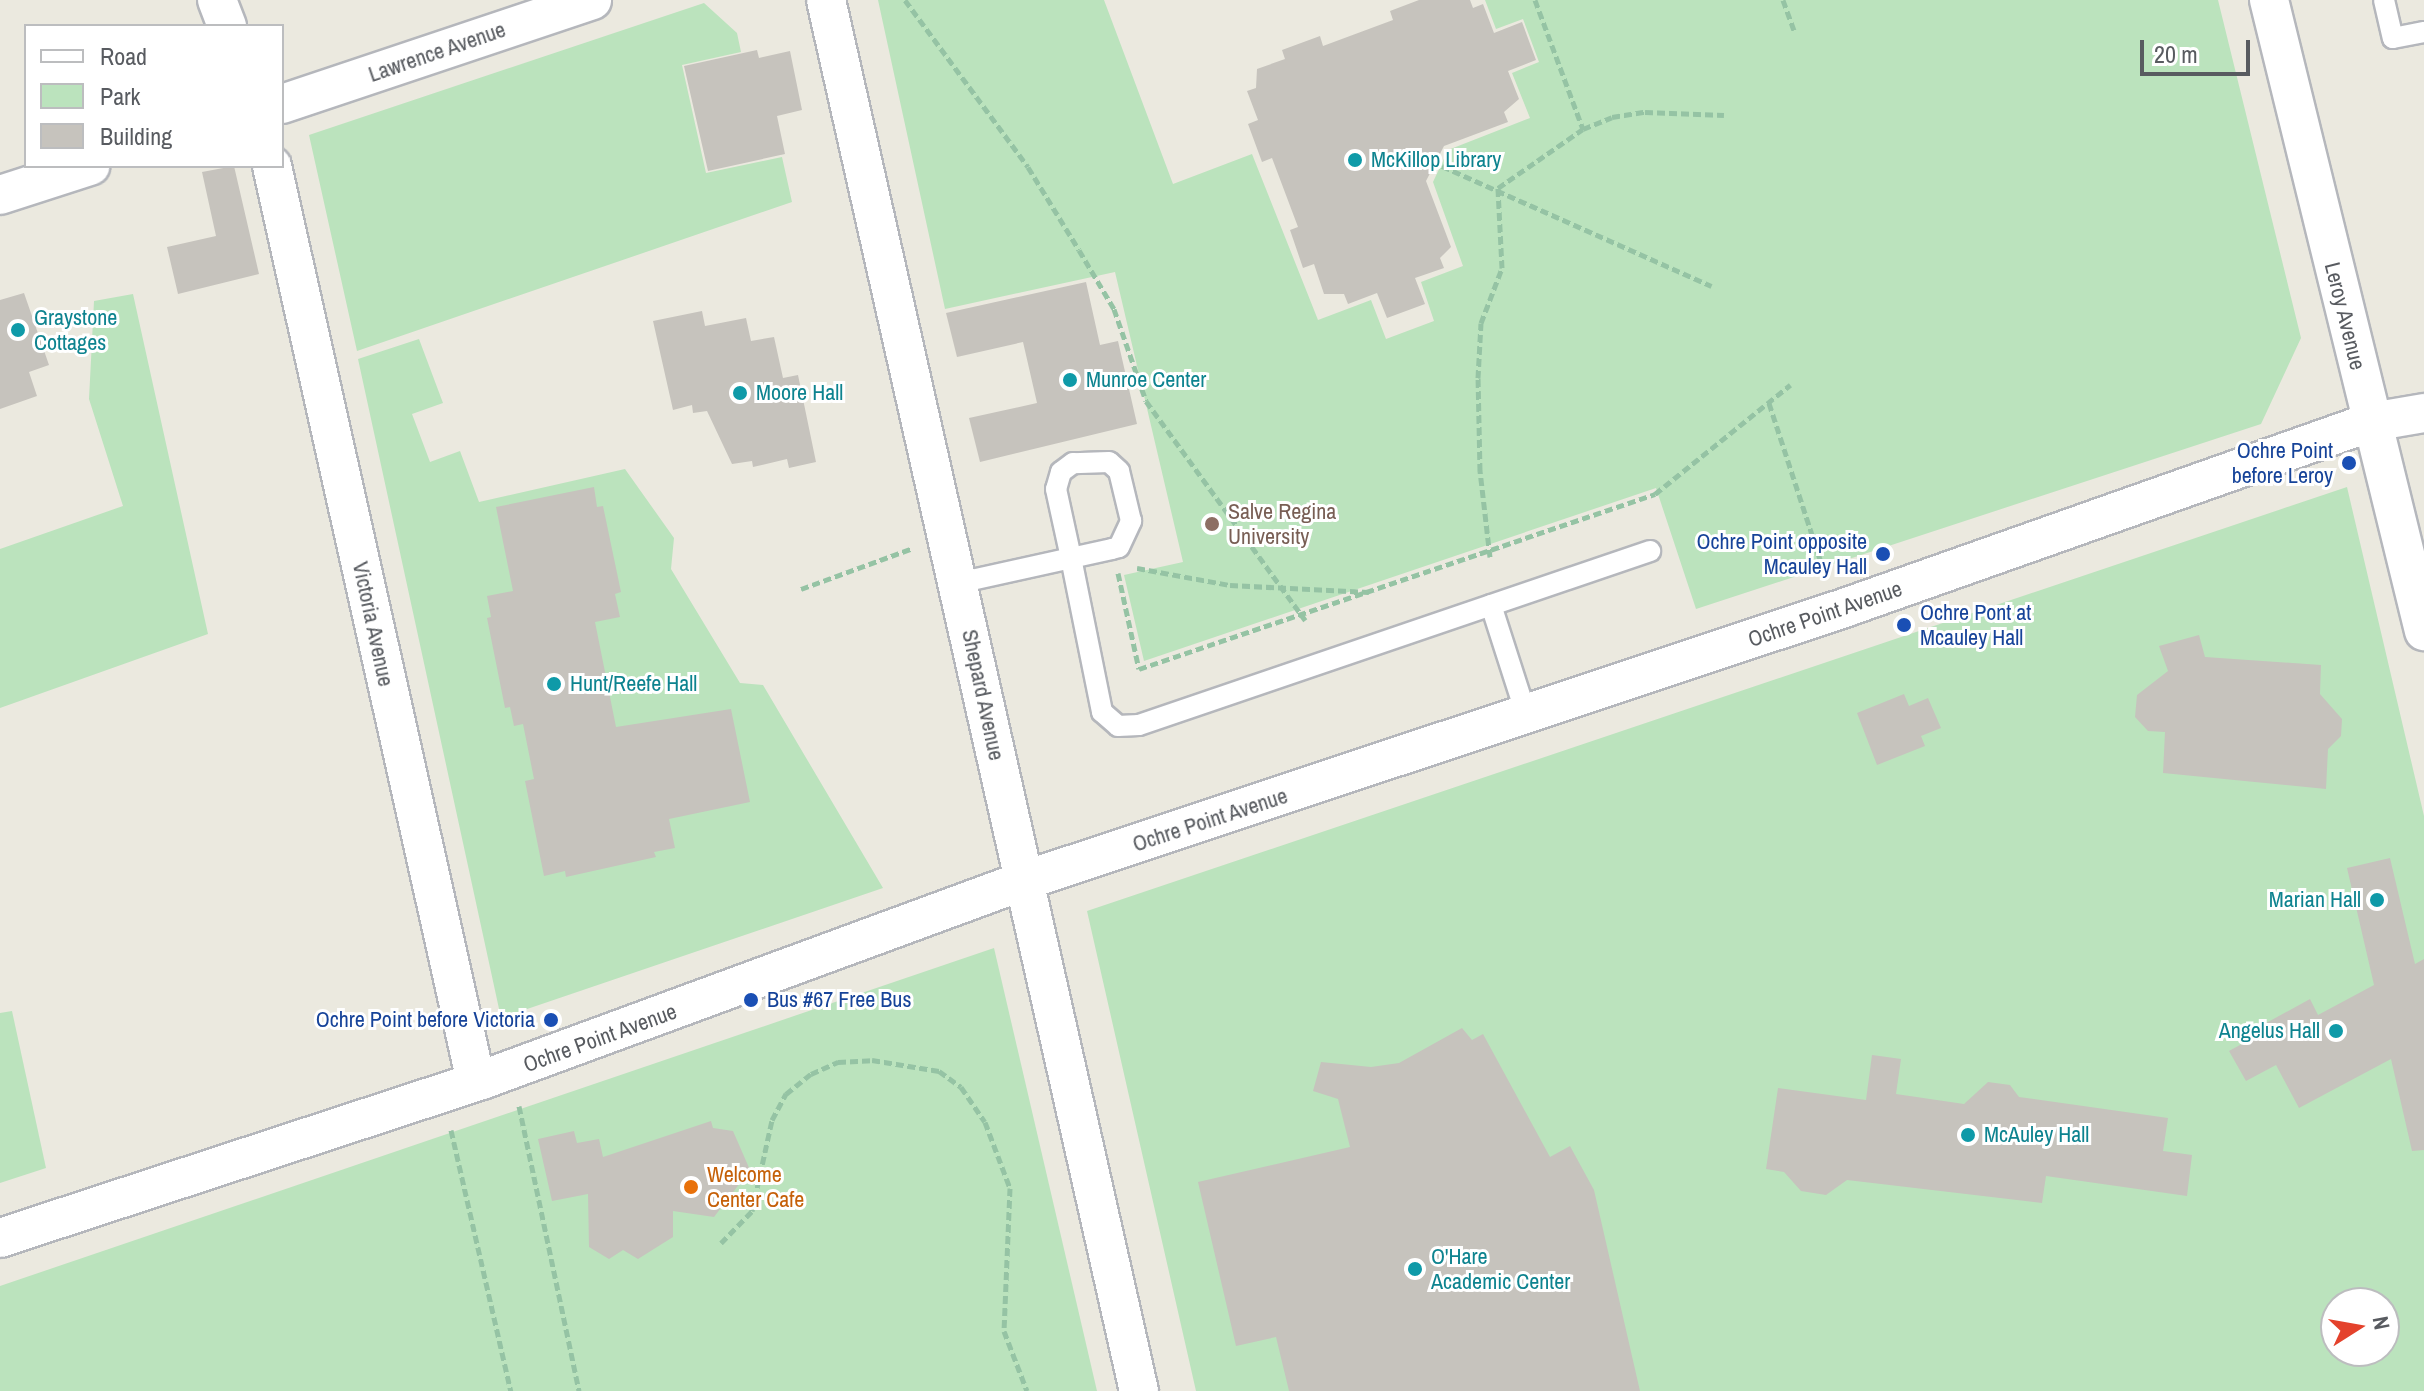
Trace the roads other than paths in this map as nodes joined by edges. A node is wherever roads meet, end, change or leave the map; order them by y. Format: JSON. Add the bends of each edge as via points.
{"nodes":[{"id":1,"x":217,"y":0,"type":"edge"},
{"id":2,"x":592,"y":0,"type":"edge"},
{"id":3,"x":826,"y":0,"type":"edge"},
{"id":4,"x":2269,"y":0,"type":"edge"},
{"id":5,"x":2384,"y":0,"type":"edge"},
{"id":6,"x":226,"y":24,"type":"edge"},
{"id":7,"x":2424,"y":32,"type":"edge"},
{"id":8,"x":284,"y":103,"type":"edge"},
{"id":9,"x":84,"y":168,"type":"edge"},
{"id":10,"x":272,"y":168,"type":"edge"},
{"id":11,"x":0,"y":195,"type":"edge"},
{"id":12,"x":2424,"y":413,"type":"edge"},
{"id":13,"x":2371,"y":422,"type":"junction"},
{"id":14,"x":1650,"y":551,"type":"dead end"},
{"id":15,"x":1071,"y":558,"type":"junction"},
{"id":16,"x":954,"y":566,"type":"junction"},
{"id":17,"x":1491,"y":605,"type":"junction"},
{"id":18,"x":2424,"y":631,"type":"edge"},
{"id":19,"x":1526,"y":714,"type":"junction"},
{"id":20,"x":1023,"y":881,"type":"junction"},
{"id":21,"x":459,"y":1088,"type":"junction"},
{"id":22,"x":0,"y":1238,"type":"edge"},
{"id":23,"x":1139,"y":1391,"type":"edge"}],
"edges":[{"from":1,"to":6,"type":"street"},
{"from":2,"to":8,"type":"street","name":"Lawrence Avenue"},
{"from":3,"to":16,"type":"street","name":"Shepard Avenue"},
{"from":4,"to":13,"type":"street","name":"Leroy Avenue"},
{"from":5,"to":7,"type":"lane","via":[[2393,38]]},
{"from":9,"to":11,"type":"street"},
{"from":10,"to":21,"type":"street","name":"Victoria Avenue"},
{"from":12,"to":13,"type":"street","name":"Ochre Point Avenue"},
{"from":13,"to":18,"type":"street","name":"Leroy Avenue"},
{"from":13,"to":19,"type":"street","name":"Ochre Point Avenue"},
{"from":14,"to":17,"type":"lane"},
{"from":15,"to":15,"type":"lane","via":[[1119,547],[1127,538],[1131,521],[1119,471],[1109,462],[1082,460],[1061,472],[1056,489]]},
{"from":15,"to":16,"type":"lane"},
{"from":15,"to":17,"type":"lane","via":[[1102,712],[1118,726],[1139,725]]},
{"from":16,"to":20,"type":"street","name":"Shepard Avenue"},
{"from":17,"to":19,"type":"lane"},
{"from":19,"to":20,"type":"street","name":"Ochre Point Avenue"},
{"from":20,"to":21,"type":"street","name":"Ochre Point Avenue"},
{"from":20,"to":23,"type":"street","name":"Shepard Avenue"},
{"from":21,"to":22,"type":"street","name":"Ochre Point Avenue"}]}
